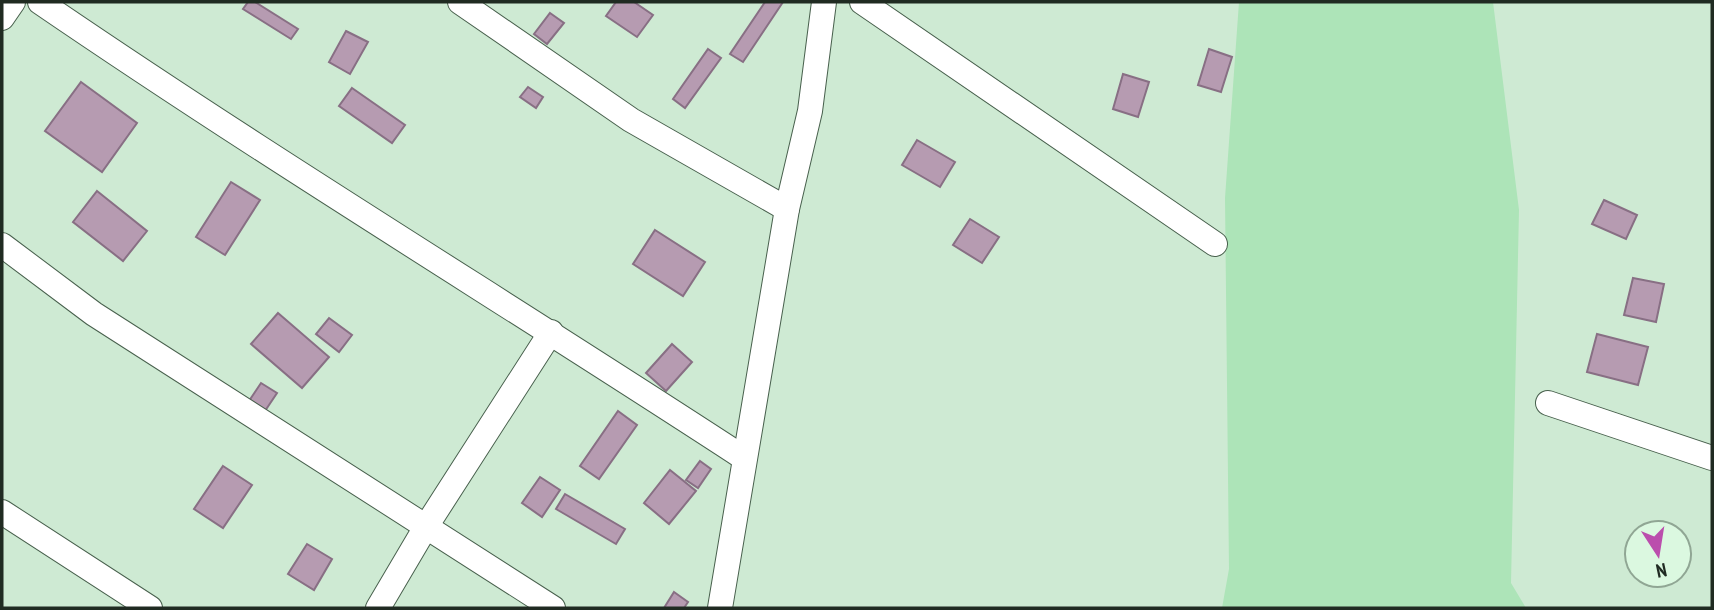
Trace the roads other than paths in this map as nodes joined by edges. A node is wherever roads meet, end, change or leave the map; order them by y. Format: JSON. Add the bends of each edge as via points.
{"nodes":[{"id":1,"x":13,"y":2,"type":"edge"},
{"id":2,"x":40,"y":2,"type":"edge"},
{"id":3,"x":460,"y":2,"type":"edge"},
{"id":4,"x":824,"y":2,"type":"edge"},
{"id":5,"x":862,"y":2,"type":"edge"},
{"id":6,"x":2,"y":18,"type":"edge"},
{"id":7,"x":787,"y":209,"type":"junction"},
{"id":8,"x":1215,"y":244,"type":"dead end"},
{"id":9,"x":2,"y":245,"type":"edge"},
{"id":10,"x":551,"y":332,"type":"junction"},
{"id":11,"x":1548,"y":402,"type":"dead end"},
{"id":12,"x":744,"y":458,"type":"junction"},
{"id":13,"x":1712,"y":458,"type":"edge"},
{"id":14,"x":2,"y":512,"type":"edge"},
{"id":15,"x":427,"y":525,"type":"junction"},
{"id":16,"x":150,"y":608,"type":"edge"},
{"id":17,"x":378,"y":608,"type":"edge"},
{"id":18,"x":553,"y":608,"type":"edge"},
{"id":19,"x":720,"y":608,"type":"edge"}],
"edges":[{"from":1,"to":6,"type":"street"},
{"from":2,"to":10,"type":"street","via":[[166,89]]},
{"from":3,"to":7,"type":"street","via":[[631,120]]},
{"from":4,"to":7,"type":"street","via":[[810,111]]},
{"from":5,"to":8,"type":"street"},
{"from":7,"to":12,"type":"street"},
{"from":9,"to":15,"type":"street","via":[[94,314]]},
{"from":10,"to":12,"type":"street"},
{"from":10,"to":15,"type":"street"},
{"from":11,"to":13,"type":"street"},
{"from":12,"to":19,"type":"street"},
{"from":14,"to":16,"type":"street"},
{"from":15,"to":17,"type":"street"},
{"from":15,"to":18,"type":"street"}]}
